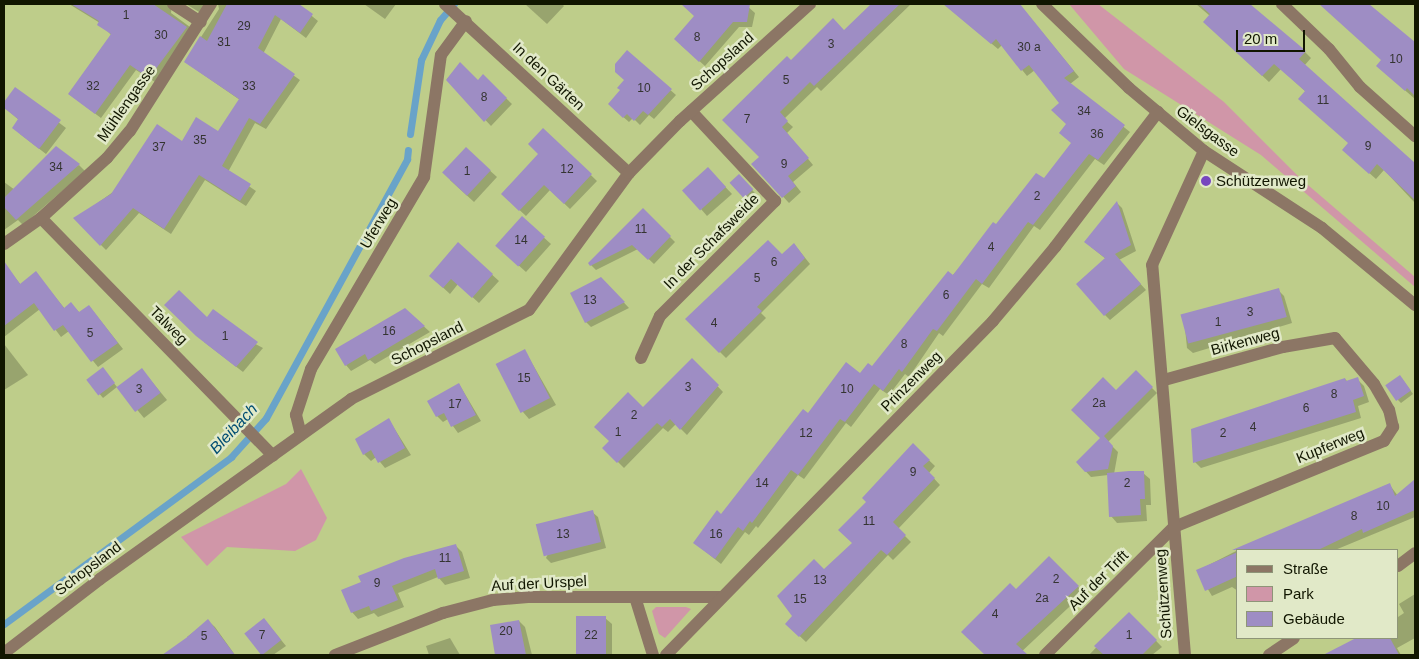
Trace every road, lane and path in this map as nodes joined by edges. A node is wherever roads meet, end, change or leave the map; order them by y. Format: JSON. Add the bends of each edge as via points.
{"nodes":[{"id":1,"x":172,"y":4,"type":"edge"},
{"id":2,"x":211,"y":4,"type":"edge"},
{"id":3,"x":445,"y":4,"type":"edge"},
{"id":4,"x":810,"y":4,"type":"edge"},
{"id":5,"x":1042,"y":4,"type":"edge"},
{"id":6,"x":1282,"y":4,"type":"edge"},
{"id":7,"x":461,"y":17,"type":"junction"},
{"id":8,"x":201,"y":22,"type":"junction"},
{"id":9,"x":691,"y":111,"type":"junction"},
{"id":10,"x":1158,"y":112,"type":"junction"},
{"id":11,"x":1415,"y":136,"type":"edge"},
{"id":12,"x":1204,"y":151,"type":"junction"},
{"id":13,"x":629,"y":173,"type":"junction"},
{"id":14,"x":42,"y":218,"type":"junction"},
{"id":15,"x":4,"y":244,"type":"edge"},
{"id":16,"x":1415,"y":305,"type":"edge"},
{"id":17,"x":1335,"y":338,"type":"joint"},
{"id":18,"x":641,"y":358,"type":"dead end"},
{"id":19,"x":1164,"y":380,"type":"junction"},
{"id":20,"x":301,"y":435,"type":"junction"},
{"id":21,"x":273,"y":456,"type":"junction"},
{"id":22,"x":1174,"y":527,"type":"junction"},
{"id":23,"x":1415,"y":553,"type":"edge"},
{"id":24,"x":1399,"y":565,"type":"edge"},
{"id":25,"x":635,"y":597,"type":"junction"},
{"id":26,"x":722,"y":597,"type":"junction"},
{"id":27,"x":1292,"y":639,"type":"edge"},
{"id":28,"x":4,"y":653,"type":"edge"},
{"id":29,"x":335,"y":655,"type":"edge"},
{"id":30,"x":653,"y":655,"type":"edge"},
{"id":31,"x":666,"y":655,"type":"edge"},
{"id":32,"x":1045,"y":655,"type":"edge"},
{"id":33,"x":1185,"y":655,"type":"edge"},
{"id":34,"x":1268,"y":655,"type":"edge"}],
"edges":[{"from":1,"to":8,"type":"street"},
{"from":2,"to":8,"type":"street","name":"Mühlengasse"},
{"from":3,"to":7,"type":"street","name":"In den Gärten"},
{"from":4,"to":9,"type":"street","name":"Schopsland"},
{"from":5,"to":10,"type":"street","name":"Gielsgasse"},
{"from":6,"to":11,"type":"street","via":[[1329,49],[1360,87]]},
{"from":7,"to":13,"type":"street","name":"In den Gärten"},
{"from":7,"to":20,"type":"street","name":"Uferweg","via":[[441,56],[424,177],[311,370],[296,415]]},
{"from":8,"to":14,"type":"street","name":"Mühlengasse","via":[[130,131],[73,192]]},
{"from":9,"to":13,"type":"street","name":"Schopsland"},
{"from":9,"to":18,"type":"street","name":"In der Schafsweide","via":[[775,201],[660,316]]},
{"from":10,"to":12,"type":"street","name":"Gielsgasse"},
{"from":10,"to":26,"type":"street","name":"Prinzenweg","via":[[1055,247],[992,322]]},
{"from":12,"to":16,"type":"street","name":"Gielsgasse","via":[[1322,228]]},
{"from":12,"to":19,"type":"street","name":"Schützenweg","via":[[1152,265]]},
{"from":13,"to":20,"type":"street","name":"Schopsland","via":[[530,310],[351,399]]},
{"from":14,"to":15,"type":"street","name":"Mühlengasse"},
{"from":14,"to":21,"type":"street","name":"Talweg"},
{"from":17,"to":19,"type":"street","name":"Birkenweg","via":[[1283,348]]},
{"from":17,"to":22,"type":"street","name":"Kupferweg","via":[[1374,384],[1388,410],[1392,427],[1384,441]]},
{"from":19,"to":22,"type":"street","name":"Schützenweg"},
{"from":20,"to":21,"type":"street","name":"Schopsland"},
{"from":21,"to":28,"type":"street","name":"Schopsland","via":[[100,579]]},
{"from":22,"to":32,"type":"street","name":"Auf der Trift"},
{"from":22,"to":33,"type":"street","name":"Schützenweg"},
{"from":23,"to":24,"type":"street"},
{"from":25,"to":26,"type":"street","name":"Auf der Urspel"},
{"from":25,"to":29,"type":"street","name":"Auf der Urspel","via":[[493,600],[443,613]]},
{"from":25,"to":30,"type":"street"},
{"from":26,"to":31,"type":"street","name":"Prinzenweg"},
{"from":27,"to":34,"type":"street"}]}
